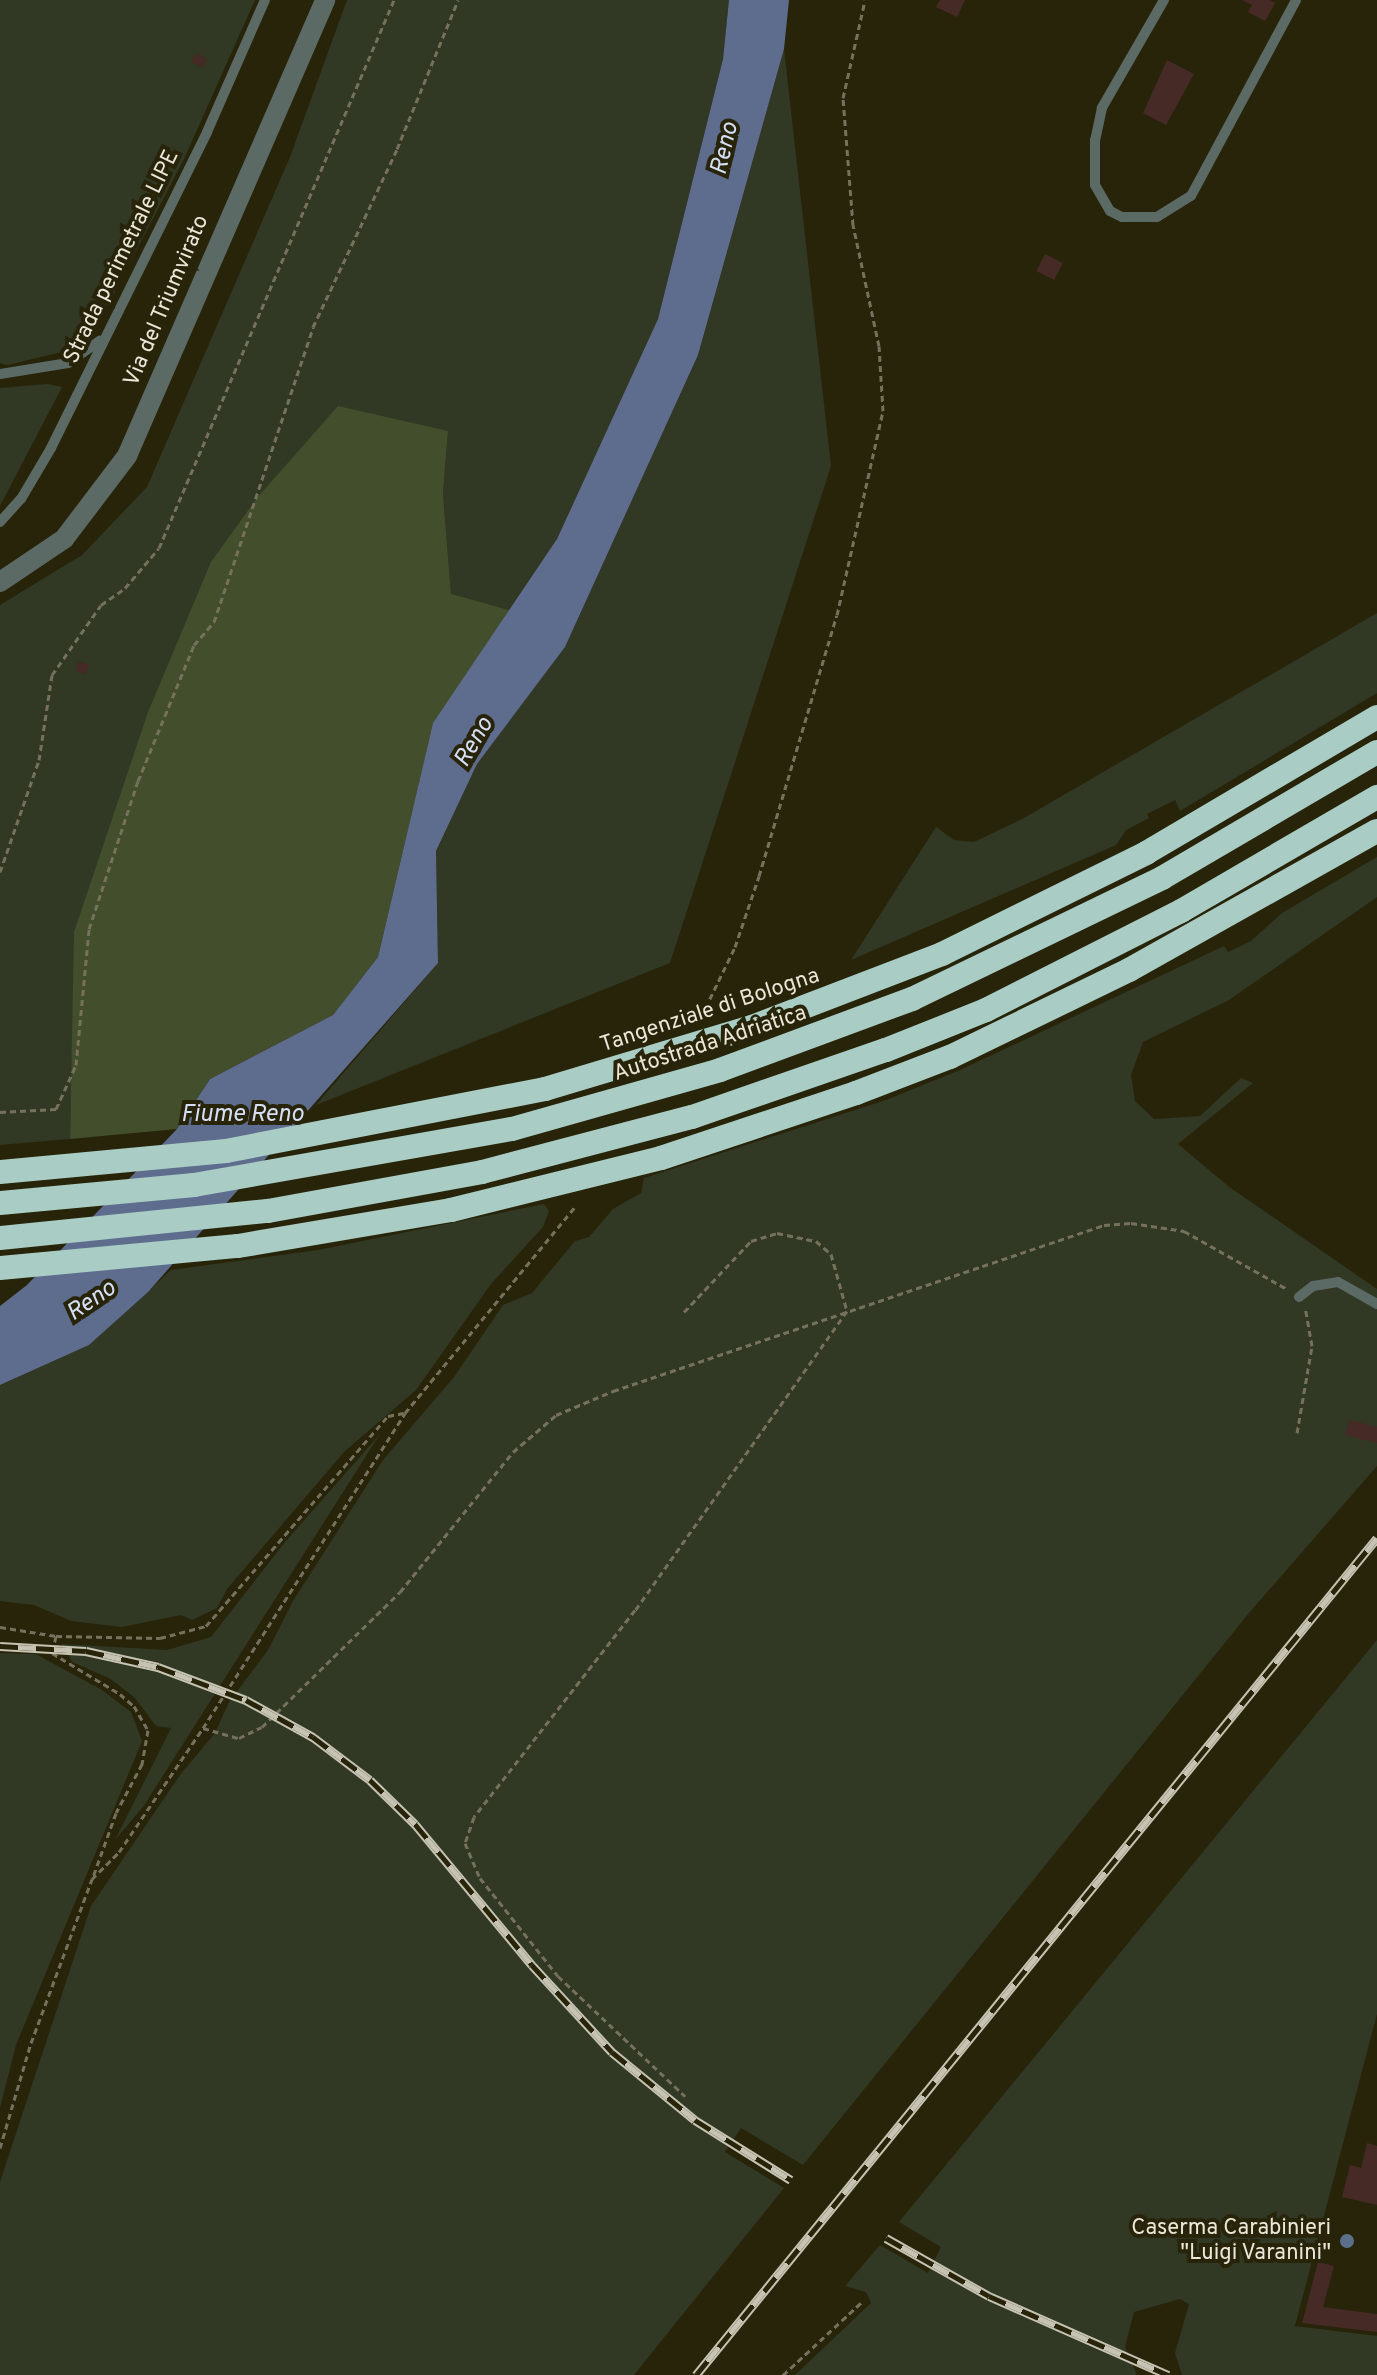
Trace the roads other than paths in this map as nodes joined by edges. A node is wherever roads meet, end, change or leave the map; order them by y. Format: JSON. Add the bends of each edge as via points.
{"nodes":[{"id":1,"x":265,"y":0,"type":"edge"},
{"id":2,"x":325,"y":0,"type":"edge"},
{"id":3,"x":1164,"y":0,"type":"edge"},
{"id":4,"x":1296,"y":0,"type":"edge"},
{"id":5,"x":102,"y":340,"type":"junction"},
{"id":6,"x":0,"y":374,"type":"edge"},
{"id":7,"x":0,"y":522,"type":"edge"},
{"id":8,"x":0,"y":582,"type":"edge"},
{"id":9,"x":1377,"y":717,"type":"edge"},
{"id":10,"x":1377,"y":752,"type":"edge"},
{"id":11,"x":1377,"y":797,"type":"edge"},
{"id":12,"x":1377,"y":831,"type":"edge"},
{"id":13,"x":0,"y":1172,"type":"edge"},
{"id":14,"x":0,"y":1203,"type":"edge"},
{"id":15,"x":0,"y":1238,"type":"edge"},
{"id":16,"x":0,"y":1268,"type":"edge"},
{"id":17,"x":1299,"y":1297,"type":"road end"},
{"id":18,"x":1377,"y":1304,"type":"edge"}],
"edges":[{"from":1,"to":5,"type":"lane","name":"Strada perimetrale LIPE","via":[[207,132]]},
{"from":2,"to":8,"type":"street","name":"Via del Triumvirato","via":[[127,456],[64,539]]},
{"from":3,"to":4,"type":"lane","via":[[1102,108],[1095,140],[1095,185],[1110,211],[1122,217],[1157,217],[1191,196]]},
{"from":5,"to":6,"type":"lane","via":[[68,363]]},
{"from":5,"to":7,"type":"lane","name":"Strada perimetrale LIPE","via":[[37,474]]},
{"from":9,"to":13,"type":"highway","name":"Tangenziale di Bologna","bridge":true,"via":[[1146,853],[942,954],[752,1027],[529,1093],[226,1151]]},
{"from":10,"to":14,"type":"highway","name":"Autostrada Adriatica","bridge":true,"via":[[1162,878],[912,999],[720,1070],[512,1129],[224,1181]]},
{"from":11,"to":15,"type":"highway","bridge":true,"via":[[1181,911],[986,1010],[692,1117],[482,1172],[268,1211]]},
{"from":12,"to":16,"type":"highway","bridge":true,"via":[[1129,970],[950,1057],[661,1158],[451,1210],[238,1246]]},
{"from":17,"to":18,"type":"lane","via":[[1313,1286],[1338,1282]]}]}
